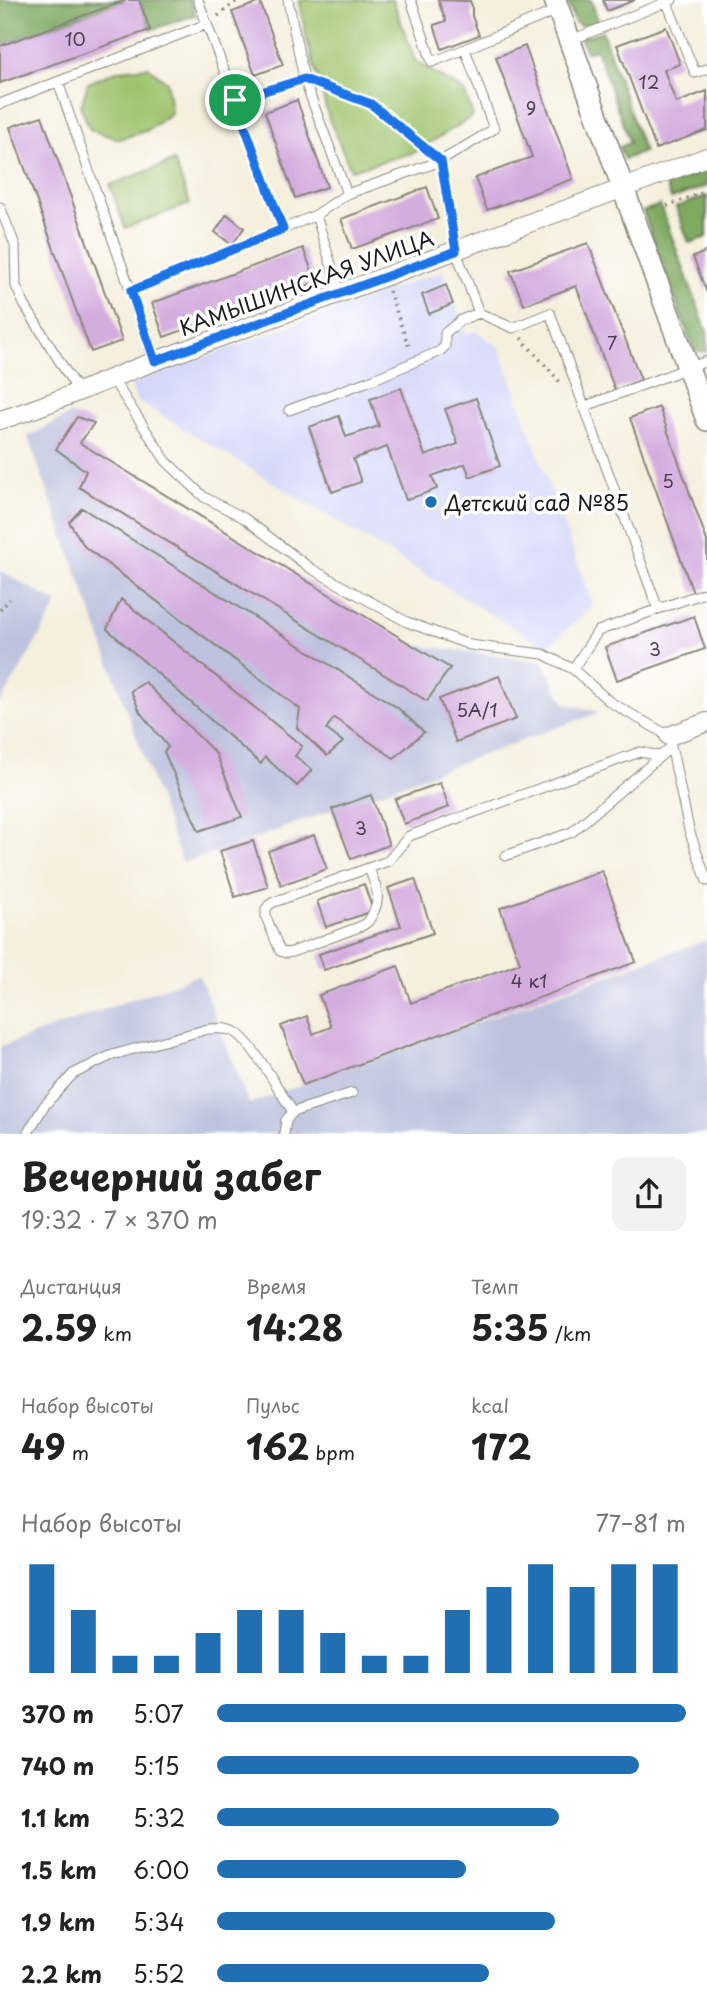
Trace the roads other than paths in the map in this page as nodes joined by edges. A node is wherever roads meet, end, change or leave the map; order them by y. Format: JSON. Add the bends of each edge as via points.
{"nodes":[{"id":1,"x":198,"y":0,"type":"edge"},
{"id":2,"x":288,"y":0,"type":"edge"},
{"id":3,"x":411,"y":0,"type":"edge"},
{"id":4,"x":668,"y":1,"type":"edge"},
{"id":5,"x":557,"y":5,"type":"edge"},
{"id":6,"x":207,"y":24,"type":"junction"},
{"id":7,"x":569,"y":41,"type":"junction"},
{"id":8,"x":465,"y":49,"type":"junction"},
{"id":9,"x":707,"y":69,"type":"edge"},
{"id":10,"x":58,"y":82,"type":"junction"},
{"id":11,"x":0,"y":104,"type":"edge"},
{"id":12,"x":707,"y":157,"type":"edge"},
{"id":13,"x":441,"y":161,"type":"junction"},
{"id":14,"x":624,"y":187,"type":"junction"},
{"id":15,"x":347,"y":194,"type":"junction"},
{"id":16,"x":0,"y":206,"type":"edge"},
{"id":17,"x":316,"y":215,"type":"junction"},
{"id":18,"x":283,"y":229,"type":"junction"},
{"id":19,"x":456,"y":251,"type":"junction"},
{"id":20,"x":131,"y":291,"type":"junction"},
{"id":21,"x":340,"y":294,"type":"junction"},
{"id":22,"x":480,"y":313,"type":"junction"},
{"id":23,"x":155,"y":361,"type":"junction"},
{"id":24,"x":697,"y":365,"type":"edge"},
{"id":25,"x":112,"y":378,"type":"junction"},
{"id":26,"x":78,"y":391,"type":"junction"},
{"id":27,"x":583,"y":407,"type":"junction"},
{"id":28,"x":289,"y":410,"type":"dead end"},
{"id":29,"x":0,"y":420,"type":"edge"},
{"id":30,"x":707,"y":420,"type":"edge"},
{"id":31,"x":707,"y":592,"type":"edge"},
{"id":32,"x":658,"y":609,"type":"junction"},
{"id":33,"x":573,"y":669,"type":"junction"},
{"id":34,"x":707,"y":722,"type":"edge"},
{"id":35,"x":670,"y":741,"type":"junction"},
{"id":36,"x":660,"y":756,"type":"junction"},
{"id":37,"x":505,"y":856,"type":"dead end"},
{"id":38,"x":369,"y":868,"type":"junction"},
{"id":39,"x":707,"y":881,"type":"edge"},
{"id":40,"x":352,"y":1093,"type":"dead end"},
{"id":41,"x":293,"y":1112,"type":"junction"},
{"id":42,"x":27,"y":1134,"type":"edge"},
{"id":43,"x":284,"y":1134,"type":"edge"}],
"edges":[{"from":1,"to":6,"type":"lane"},
{"from":2,"to":15,"type":"lane","via":[[304,79]]},
{"from":3,"to":8,"type":"lane","via":[[432,62]]},
{"from":4,"to":7,"type":"lane"},
{"from":4,"to":9,"type":"lane","via":[[695,73]]},
{"from":5,"to":7,"type":"street"},
{"from":5,"to":8,"type":"lane"},
{"from":6,"to":10,"type":"lane"},
{"from":6,"to":18,"type":"lane"},
{"from":7,"to":14,"type":"street"},
{"from":8,"to":13,"type":"lane","via":[[494,129]]},
{"from":10,"to":11,"type":"lane"},
{"from":10,"to":20,"type":"lane"},
{"from":12,"to":14,"type":"street","name":"КАМЫШИНСКАЯ УЛИЦА"},
{"from":13,"to":15,"type":"lane"},
{"from":13,"to":19,"type":"lane"},
{"from":14,"to":19,"type":"street","name":"КАМЫШИНСКАЯ УЛИЦА"},
{"from":14,"to":24,"type":"street"},
{"from":15,"to":17,"type":"lane"},
{"from":16,"to":26,"type":"lane","via":[[15,245],[16,286]]},
{"from":17,"to":18,"type":"lane"},
{"from":17,"to":21,"type":"lane"},
{"from":18,"to":20,"type":"lane"},
{"from":19,"to":21,"type":"street","name":"КАМЫШИНСКАЯ УЛИЦА"},
{"from":19,"to":22,"type":"lane"},
{"from":20,"to":23,"type":"lane"},
{"from":21,"to":23,"type":"street","name":"КАМЫШИНСКАЯ УЛИЦА"},
{"from":22,"to":27,"type":"lane","via":[[513,328],[550,313]]},
{"from":22,"to":28,"type":"lane","via":[[447,330],[444,349]]},
{"from":23,"to":25,"type":"street","name":"КАМЫШИНСКАЯ УЛИЦА"},
{"from":24,"to":27,"type":"lane"},
{"from":24,"to":30,"type":"street"},
{"from":25,"to":26,"type":"street","name":"КАМЫШИНСКАЯ УЛИЦА"},
{"from":25,"to":33,"type":"lane","via":[[166,461],[204,497],[244,518],[310,568],[407,622],[470,645],[543,654]]},
{"from":26,"to":29,"type":"street","name":"КАМЫШИНСКАЯ УЛИЦА"},
{"from":27,"to":32,"type":"lane"},
{"from":31,"to":32,"type":"lane"},
{"from":32,"to":33,"type":"lane","via":[[598,631]]},
{"from":33,"to":35,"type":"lane","via":[[610,702]]},
{"from":34,"to":35,"type":"street"},
{"from":35,"to":36,"type":"lane"},
{"from":35,"to":39,"type":"lane","via":[[689,830]]},
{"from":36,"to":37,"type":"lane","via":[[572,832]]},
{"from":36,"to":38,"type":"lane","via":[[640,752],[409,836],[388,860]]},
{"from":38,"to":38,"type":"lane","via":[[269,905],[265,909],[280,951],[292,952],[369,921],[379,896]]},
{"from":40,"to":41,"type":"lane"},
{"from":41,"to":42,"type":"lane","via":[[237,1032],[208,1029],[111,1055],[73,1074],[44,1106]]},
{"from":41,"to":43,"type":"lane"}]}
